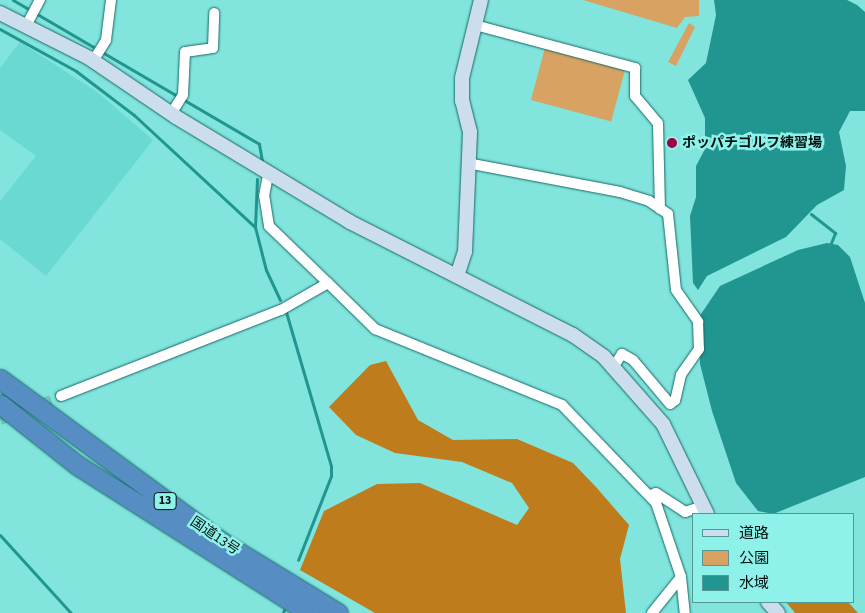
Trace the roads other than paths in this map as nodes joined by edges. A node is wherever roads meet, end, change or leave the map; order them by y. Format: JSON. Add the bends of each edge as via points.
{"nodes":[{"id":1,"x":111,"y":0,"type":"edge"},
{"id":2,"x":481,"y":0,"type":"edge"},
{"id":3,"x":34,"y":12,"type":"edge"},
{"id":4,"x":214,"y":12,"type":"dead end"},
{"id":5,"x":0,"y":13,"type":"edge"},
{"id":6,"x":475,"y":25,"type":"junction"},
{"id":7,"x":99,"y":54,"type":"junction"},
{"id":8,"x":177,"y":104,"type":"junction"},
{"id":9,"x":467,"y":163,"type":"junction"},
{"id":10,"x":268,"y":175,"type":"junction"},
{"id":11,"x":660,"y":209,"type":"junction"},
{"id":12,"x":457,"y":276,"type":"junction"},
{"id":13,"x":328,"y":284,"type":"junction"},
{"id":14,"x":0,"y":364,"type":"edge"},
{"id":15,"x":613,"y":367,"type":"junction"},
{"id":16,"x":0,"y":379,"type":"edge"},
{"id":17,"x":61,"y":396,"type":"tunnel mouth"},
{"id":18,"x":0,"y":404,"type":"edge"},
{"id":19,"x":0,"y":413,"type":"edge"},
{"id":20,"x":109,"y":461,"type":"junction"},
{"id":21,"x":77,"y":465,"type":"junction"},
{"id":22,"x":651,"y":495,"type":"junction"},
{"id":23,"x":705,"y":510,"type":"edge"},
{"id":24,"x":680,"y":577,"type":"junction"},
{"id":25,"x":769,"y":603,"type":"edge"},
{"id":26,"x":309,"y":613,"type":"edge"},
{"id":27,"x":338,"y":613,"type":"edge"},
{"id":28,"x":652,"y":613,"type":"edge"},
{"id":29,"x":685,"y":613,"type":"edge"},
{"id":30,"x":778,"y":613,"type":"edge"}],
"edges":[{"from":1,"to":7,"type":"street"},
{"from":2,"to":6,"type":"street"},
{"from":3,"to":5,"type":"street"},
{"from":3,"to":7,"type":"street"},
{"from":4,"to":8,"type":"street","via":[[212,48],[185,52]]},
{"from":6,"to":9,"type":"street","via":[[462,78],[462,101],[470,132]]},
{"from":6,"to":11,"type":"street","via":[[635,68],[635,96],[658,122]]},
{"from":7,"to":8,"type":"street"},
{"from":8,"to":10,"type":"street"},
{"from":9,"to":11,"type":"street","via":[[620,192]]},
{"from":9,"to":12,"type":"street","via":[[465,252]]},
{"from":10,"to":12,"type":"street"},
{"from":10,"to":13,"type":"street","via":[[264,196],[269,226]]},
{"from":11,"to":15,"type":"street","via":[[672,221],[676,290],[698,322],[699,349],[681,375],[676,400],[670,404],[632,360],[622,354]]},
{"from":12,"to":15,"type":"street","via":[[574,335]]},
{"from":13,"to":17,"type":"street","via":[[281,310]]},
{"from":13,"to":22,"type":"street","via":[[374,329],[562,405]]},
{"from":14,"to":20,"type":"highway","number":"13"},
{"from":15,"to":23,"type":"street","via":[[663,424]]},
{"from":16,"to":20,"type":"highway","name":"国道13号","number":"13"},
{"from":18,"to":21,"type":"highway","name":"国道13号","number":"13"},
{"from":19,"to":21,"type":"highway","number":"13"},
{"from":20,"to":27,"type":"highway","name":"国道13号","number":"13","via":[[222,542]]},
{"from":21,"to":26,"type":"highway","name":"国道13号","number":"13"},
{"from":22,"to":23,"type":"street","via":[[656,493],[686,512]]},
{"from":22,"to":24,"type":"street","via":[[661,513]]},
{"from":24,"to":28,"type":"street"},
{"from":24,"to":29,"type":"street"},
{"from":25,"to":30,"type":"street"}]}
